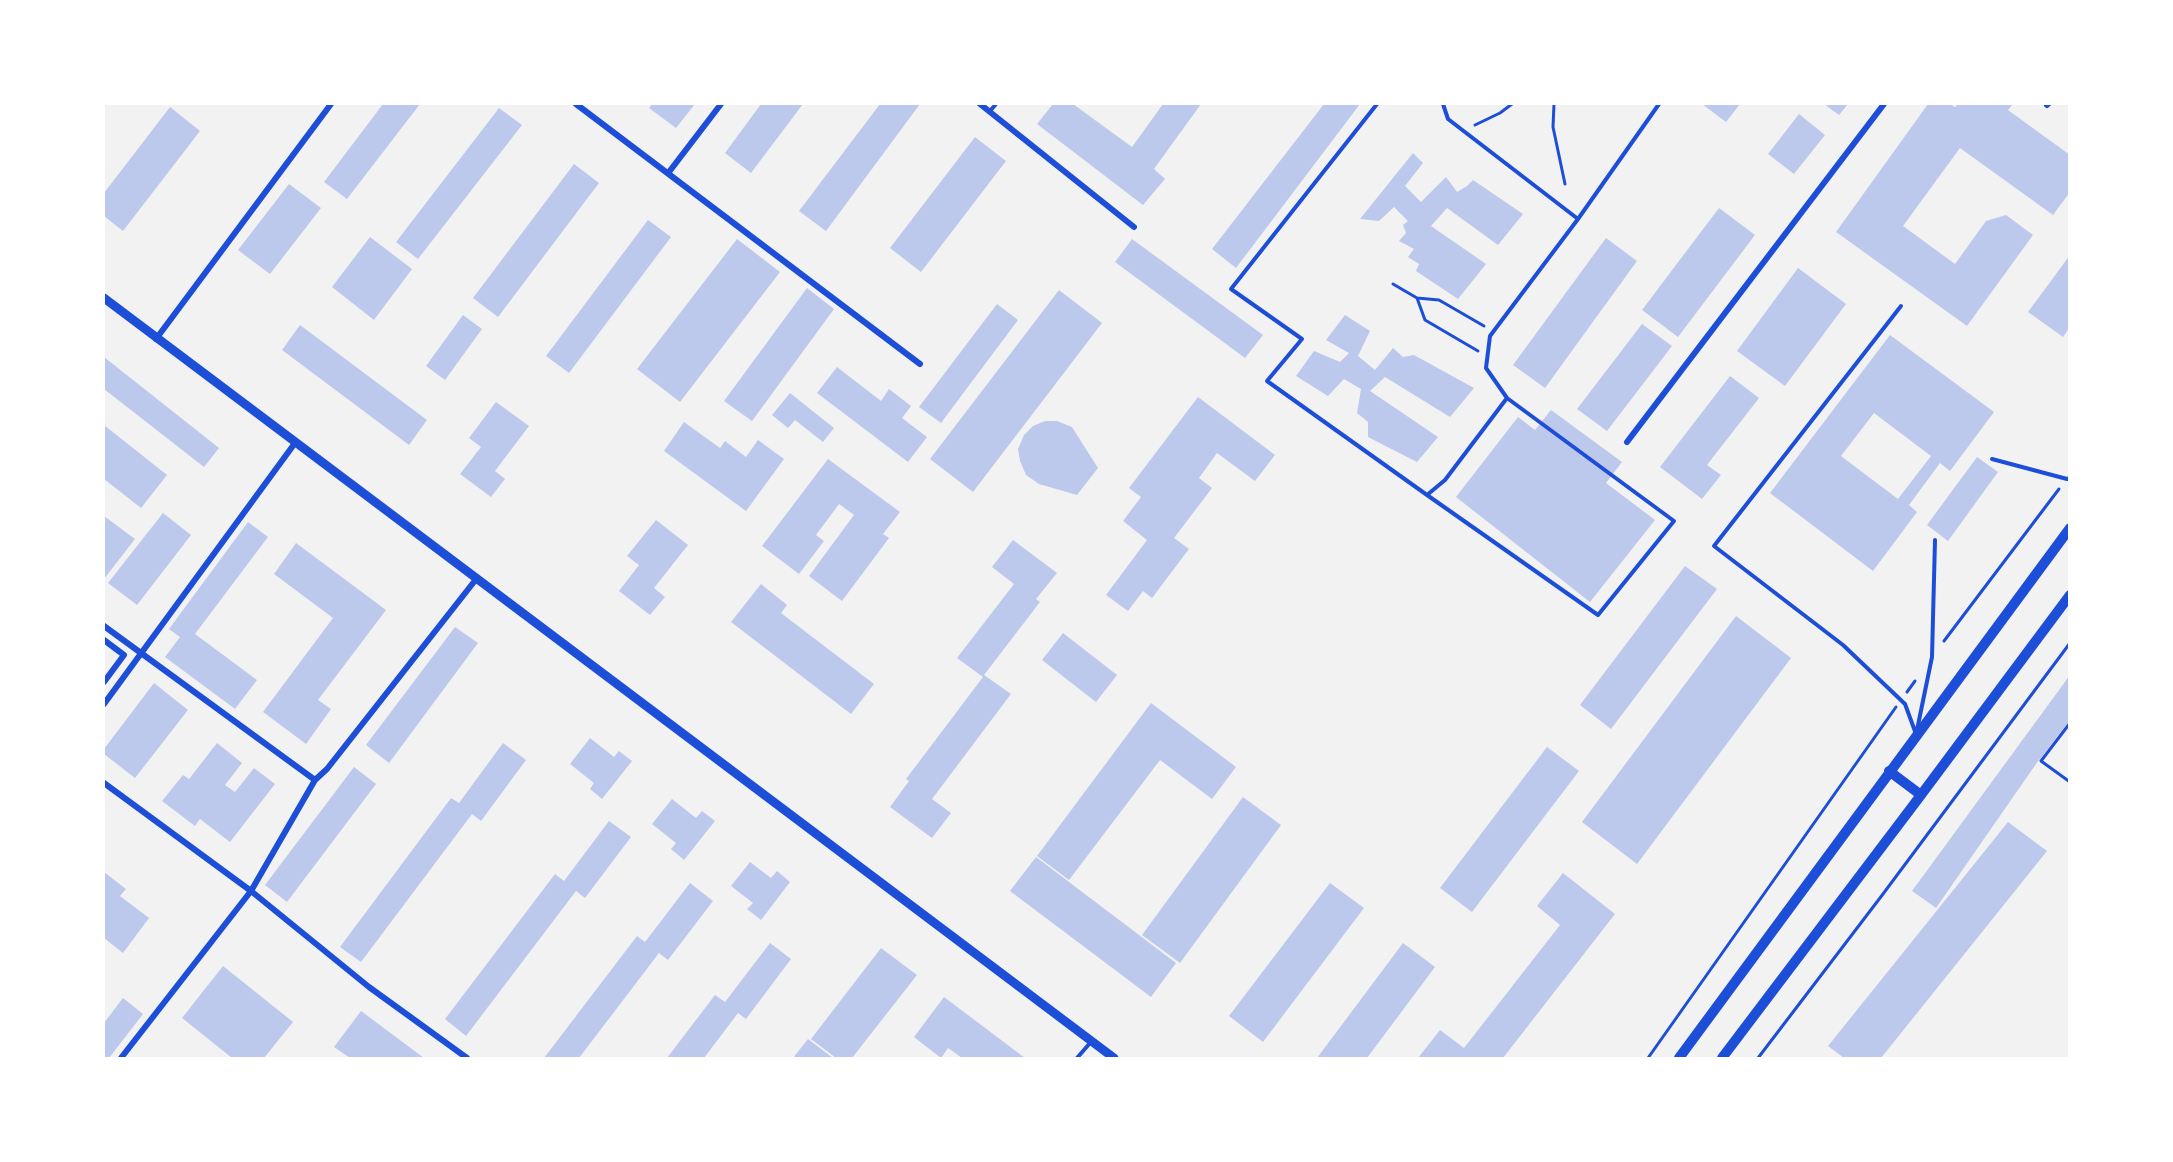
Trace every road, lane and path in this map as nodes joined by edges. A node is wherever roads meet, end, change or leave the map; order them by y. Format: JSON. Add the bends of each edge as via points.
{"nodes":[{"id":1,"x":332,"y":104,"type":"edge"},
{"id":2,"x":576,"y":104,"type":"edge"},
{"id":3,"x":721,"y":104,"type":"edge"},
{"id":4,"x":980,"y":104,"type":"edge"},
{"id":5,"x":996,"y":104,"type":"edge"},
{"id":6,"x":1377,"y":104,"type":"edge"},
{"id":7,"x":1443,"y":104,"type":"edge"},
{"id":8,"x":1512,"y":104,"type":"edge"},
{"id":9,"x":1554,"y":104,"type":"edge"},
{"id":10,"x":1659,"y":104,"type":"edge"},
{"id":11,"x":1884,"y":104,"type":"edge"},
{"id":12,"x":990,"y":111,"type":"junction"},
{"id":13,"x":1462,"y":130,"type":"junction"},
{"id":14,"x":669,"y":172,"type":"junction"},
{"id":15,"x":1565,"y":184,"type":"dead end"},
{"id":16,"x":1578,"y":219,"type":"junction"},
{"id":17,"x":1134,"y":226,"type":"dead end"},
{"id":18,"x":1393,"y":284,"type":"dead end"},
{"id":19,"x":104,"y":298,"type":"edge"},
{"id":20,"x":1417,"y":298,"type":"junction"},
{"id":21,"x":1900,"y":306,"type":"dead end"},
{"id":22,"x":1483,"y":326,"type":"dead end"},
{"id":23,"x":156,"y":339,"type":"junction"},
{"id":24,"x":1488,"y":356,"type":"junction"},
{"id":25,"x":920,"y":364,"type":"dead end"},
{"id":26,"x":1507,"y":398,"type":"junction"},
{"id":27,"x":295,"y":442,"type":"junction"},
{"id":28,"x":1627,"y":442,"type":"dead end"},
{"id":29,"x":1992,"y":459,"type":"dead end"},
{"id":30,"x":2068,"y":478,"type":"edge"},
{"id":31,"x":1427,"y":495,"type":"junction"},
{"id":32,"x":2070,"y":528,"type":"edge"},
{"id":33,"x":1935,"y":540,"type":"dead end"},
{"id":34,"x":477,"y":578,"type":"junction"},
{"id":35,"x":2070,"y":595,"type":"edge"},
{"id":36,"x":104,"y":626,"type":"edge"},
{"id":37,"x":104,"y":640,"type":"edge"},
{"id":38,"x":2070,"y":643,"type":"edge"},
{"id":39,"x":141,"y":653,"type":"junction"},
{"id":40,"x":1932,"y":657,"type":"junction"},
{"id":41,"x":104,"y":682,"type":"edge"},
{"id":42,"x":1901,"y":700,"type":"junction"},
{"id":43,"x":104,"y":704,"type":"edge"},
{"id":44,"x":2070,"y":723,"type":"edge"},
{"id":45,"x":1916,"y":734,"type":"junction"},
{"id":46,"x":1890,"y":771,"type":"junction"},
{"id":47,"x":315,"y":780,"type":"junction"},
{"id":48,"x":2070,"y":782,"type":"edge"},
{"id":49,"x":104,"y":783,"type":"edge"},
{"id":50,"x":1921,"y":795,"type":"junction"},
{"id":51,"x":251,"y":891,"type":"junction"},
{"id":52,"x":1091,"y":1041,"type":"junction"},
{"id":53,"x":121,"y":1059,"type":"edge"},
{"id":54,"x":467,"y":1059,"type":"edge"},
{"id":55,"x":1077,"y":1059,"type":"edge"},
{"id":56,"x":1114,"y":1059,"type":"edge"},
{"id":57,"x":1648,"y":1059,"type":"edge"},
{"id":58,"x":1679,"y":1059,"type":"edge"},
{"id":59,"x":1722,"y":1059,"type":"edge"},
{"id":60,"x":1758,"y":1059,"type":"edge"}],
"edges":[{"from":1,"to":23,"type":"street"},
{"from":2,"to":14,"type":"street"},
{"from":3,"to":14,"type":"street"},
{"from":4,"to":12,"type":"street"},
{"from":5,"to":12,"type":"lane"},
{"from":6,"to":31,"type":"lane","via":[[1231,289],[1302,339],[1267,381]]},
{"from":7,"to":13,"type":"lane","via":[[1448,119]]},
{"from":8,"to":13,"type":"path"},
{"from":9,"to":15,"type":"path","via":[[1553,127]]},
{"from":10,"to":16,"type":"lane"},
{"from":11,"to":28,"type":"street"},
{"from":12,"to":17,"type":"street"},
{"from":13,"to":16,"type":"lane"},
{"from":14,"to":25,"type":"street"},
{"from":16,"to":24,"type":"lane","via":[[1490,336]]},
{"from":18,"to":20,"type":"path"},
{"from":19,"to":23,"type":"street"},
{"from":20,"to":22,"type":"path","via":[[1439,300]]},
{"from":20,"to":24,"type":"path","via":[[1425,320]]},
{"from":21,"to":42,"type":"lane","via":[[1714,546],[1843,645]]},
{"from":23,"to":27,"type":"street"},
{"from":24,"to":26,"type":"lane","via":[[1486,368]]},
{"from":26,"to":31,"type":"lane","via":[[1445,480]]},
{"from":26,"to":31,"type":"lane","via":[[1674,521],[1598,615]]},
{"from":27,"to":34,"type":"street"},
{"from":27,"to":39,"type":"street"},
{"from":29,"to":30,"type":"lane"},
{"from":30,"to":40,"type":"path"},
{"from":32,"to":45,"type":"main road"},
{"from":33,"to":40,"type":"lane"},
{"from":34,"to":47,"type":"street"},
{"from":34,"to":52,"type":"street"},
{"from":35,"to":50,"type":"main road"},
{"from":36,"to":39,"type":"street"},
{"from":37,"to":41,"type":"street","via":[[124,655]]},
{"from":38,"to":60,"type":"path"},
{"from":39,"to":43,"type":"street"},
{"from":39,"to":47,"type":"street"},
{"from":40,"to":42,"type":"path"},
{"from":40,"to":45,"type":"lane"},
{"from":42,"to":45,"type":"lane"},
{"from":42,"to":57,"type":"path"},
{"from":44,"to":48,"type":"path","via":[[2041,761]]},
{"from":45,"to":46,"type":"main road"},
{"from":46,"to":50,"type":"main road"},
{"from":46,"to":58,"type":"main road"},
{"from":47,"to":51,"type":"street"},
{"from":49,"to":51,"type":"street"},
{"from":50,"to":59,"type":"main road"},
{"from":51,"to":53,"type":"street"},
{"from":51,"to":54,"type":"street","via":[[369,987]]},
{"from":52,"to":55,"type":"lane"},
{"from":52,"to":56,"type":"street"}]}
